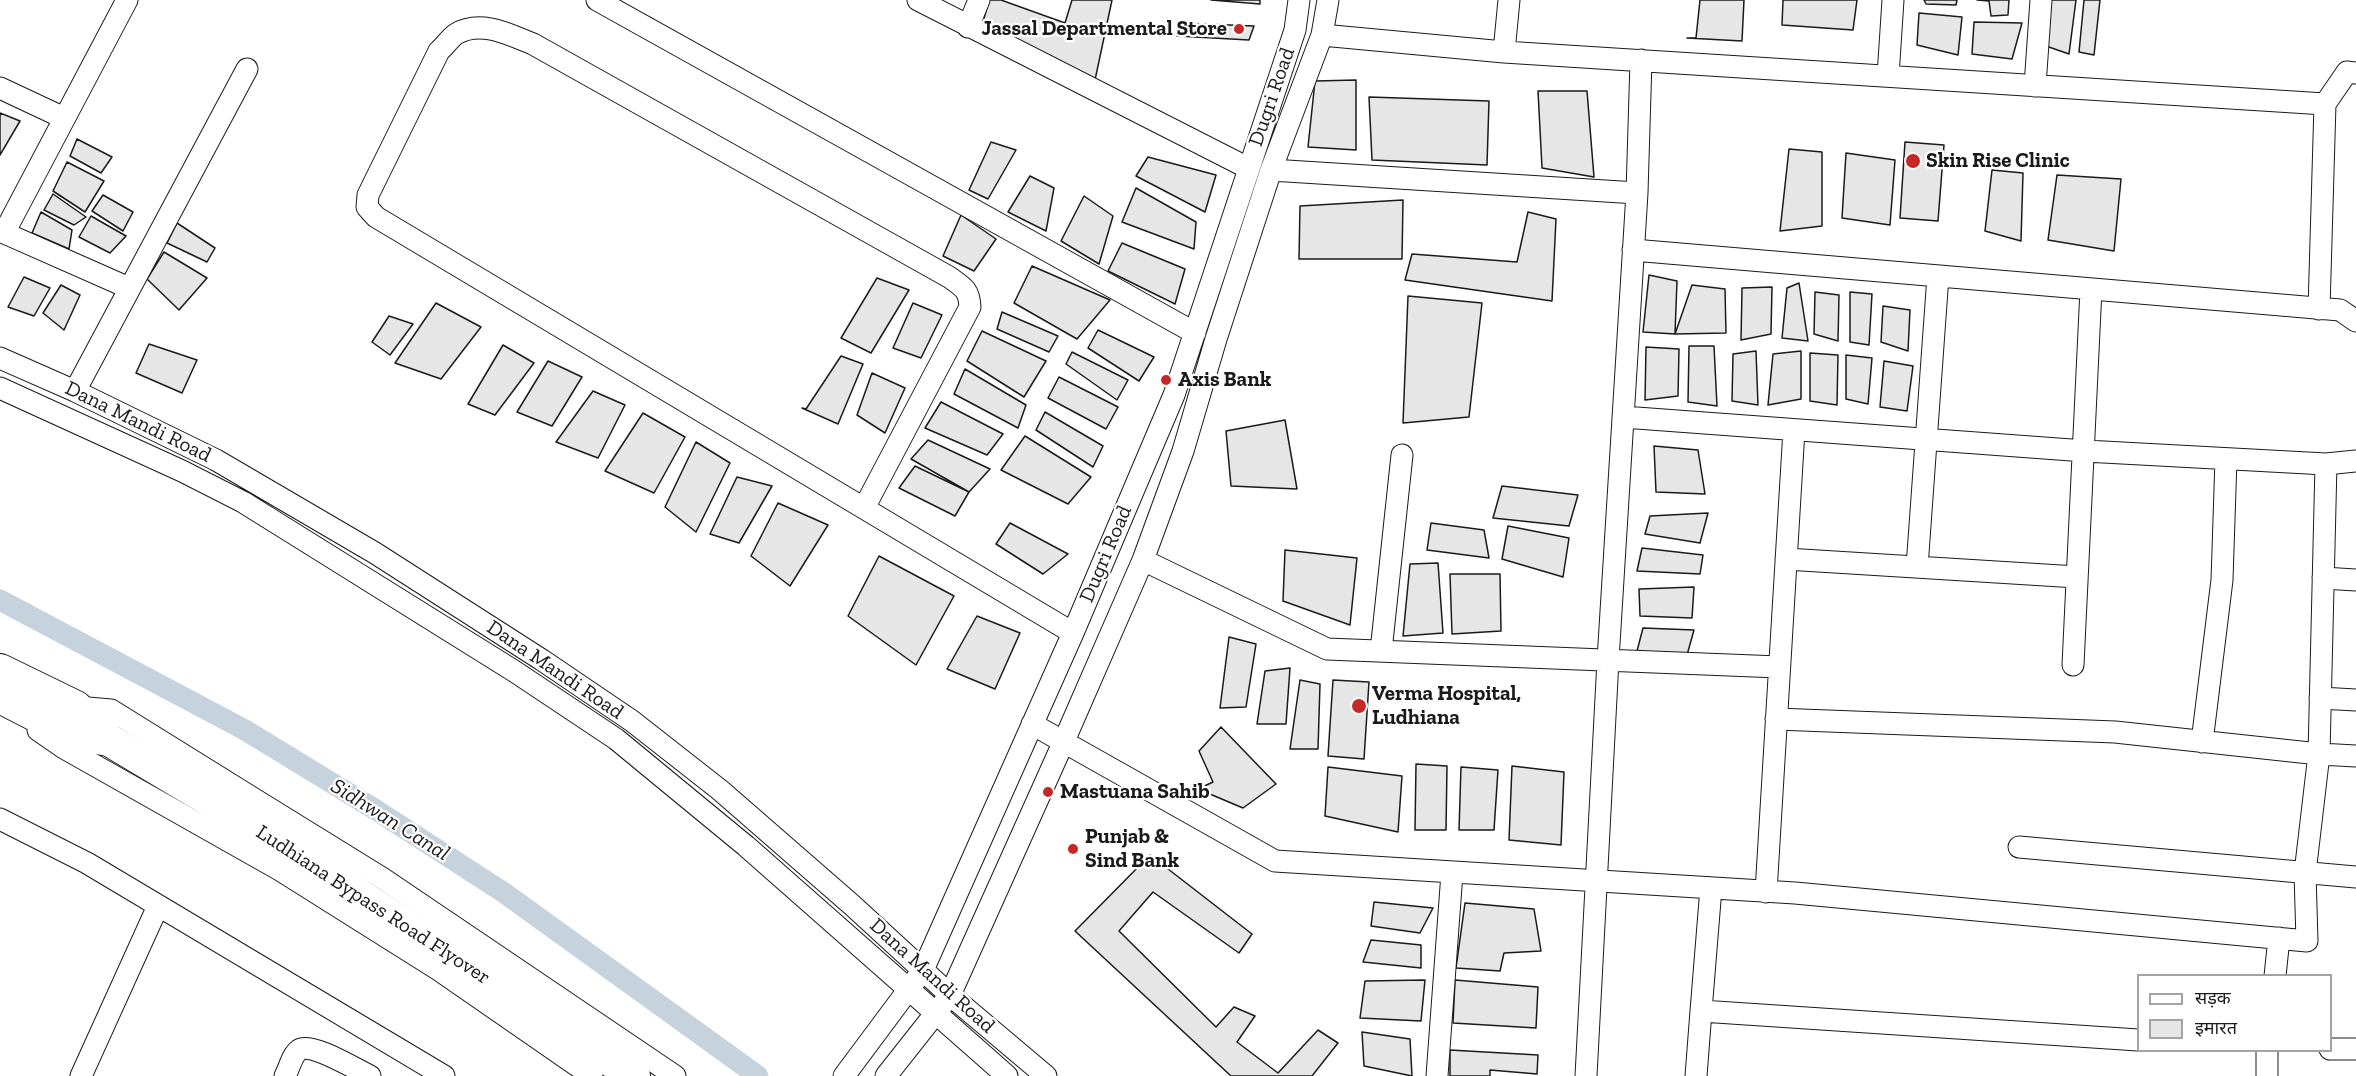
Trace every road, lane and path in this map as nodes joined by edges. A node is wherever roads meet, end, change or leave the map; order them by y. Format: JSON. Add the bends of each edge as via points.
{"nodes":[{"id":1,"x":597,"y":0,"type":"edge"},
{"id":2,"x":918,"y":0,"type":"edge"},
{"id":3,"x":979,"y":0,"type":"edge"},
{"id":4,"x":1299,"y":0,"type":"edge"},
{"id":5,"x":1328,"y":0,"type":"edge"},
{"id":6,"x":1509,"y":0,"type":"edge"},
{"id":7,"x":1893,"y":0,"type":"edge"},
{"id":8,"x":2041,"y":0,"type":"edge"},
{"id":9,"x":122,"y":1,"type":"edge"},
{"id":10,"x":968,"y":27,"type":"junction"},
{"id":11,"x":1322,"y":35,"type":"junction"},
{"id":12,"x":1504,"y":52,"type":"junction"},
{"id":13,"x":1641,"y":60,"type":"junction"},
{"id":14,"x":247,"y":69,"type":"dead end"},
{"id":15,"x":2356,"y":73,"type":"edge"},
{"id":16,"x":1888,"y":76,"type":"junction"},
{"id":17,"x":2035,"y":86,"type":"junction"},
{"id":18,"x":0,"y":88,"type":"edge"},
{"id":19,"x":2325,"y":104,"type":"junction"},
{"id":20,"x":64,"y":118,"type":"junction"},
{"id":21,"x":1248,"y":168,"type":"junction"},
{"id":22,"x":1271,"y":170,"type":"junction"},
{"id":23,"x":1637,"y":193,"type":"junction"},
{"id":24,"x":2,"y":232,"type":"edge"},
{"id":25,"x":1633,"y":250,"type":"junction"},
{"id":26,"x":1938,"y":276,"type":"junction"},
{"id":27,"x":129,"y":288,"type":"junction"},
{"id":28,"x":2091,"y":289,"type":"junction"},
{"id":29,"x":2319,"y":309,"type":"junction"},
{"id":30,"x":2356,"y":321,"type":"edge"},
{"id":31,"x":1195,"y":333,"type":"junction"},
{"id":32,"x":0,"y":358,"type":"edge"},
{"id":33,"x":0,"y":388,"type":"edge"},
{"id":34,"x":75,"y":391,"type":"junction"},
{"id":35,"x":1623,"y":417,"type":"junction"},
{"id":36,"x":1794,"y":430,"type":"junction"},
{"id":37,"x":1928,"y":440,"type":"junction"},
{"id":38,"x":2085,"y":452,"type":"junction"},
{"id":39,"x":1402,"y":455,"type":"dead end"},
{"id":40,"x":2226,"y":459,"type":"junction"},
{"id":41,"x":2356,"y":461,"type":"edge"},
{"id":42,"x":2326,"y":464,"type":"junction"},
{"id":43,"x":864,"y":508,"type":"junction"},
{"id":44,"x":1786,"y":559,"type":"junction"},
{"id":45,"x":1143,"y":560,"type":"junction"},
{"id":46,"x":1917,"y":567,"type":"junction"},
{"id":47,"x":2077,"y":577,"type":"junction"},
{"id":48,"x":2323,"y":578,"type":"junction"},
{"id":49,"x":2356,"y":579,"type":"edge"},
{"id":50,"x":1073,"y":633,"type":"junction"},
{"id":51,"x":1381,"y":651,"type":"junction"},
{"id":52,"x":1608,"y":660,"type":"junction"},
{"id":53,"x":2073,"y":665,"type":"dead end"},
{"id":54,"x":1779,"y":667,"type":"junction"},
{"id":55,"x":0,"y":670,"type":"edge"},
{"id":56,"x":2320,"y":698,"type":"junction"},
{"id":57,"x":2356,"y":700,"type":"edge"},
{"id":58,"x":9,"y":703,"type":"edge"},
{"id":59,"x":76,"y":707,"type":"junction"},
{"id":60,"x":1776,"y":719,"type":"junction"},
{"id":61,"x":1032,"y":724,"type":"junction"},
{"id":62,"x":1064,"y":741,"type":"junction"},
{"id":63,"x":113,"y":742,"type":"junction"},
{"id":64,"x":2202,"y":742,"type":"junction"},
{"id":65,"x":2319,"y":754,"type":"junction"},
{"id":66,"x":2356,"y":756,"type":"edge"},
{"id":67,"x":0,"y":819,"type":"edge"},
{"id":68,"x":2019,"y":847,"type":"dead end"},
{"id":69,"x":1452,"y":873,"type":"junction"},
{"id":70,"x":2305,"y":873,"type":"junction"},
{"id":71,"x":2356,"y":877,"type":"edge"},
{"id":72,"x":1597,"y":882,"type":"junction"},
{"id":73,"x":1711,"y":888,"type":"junction"},
{"id":74,"x":1766,"y":891,"type":"junction"},
{"id":75,"x":159,"y":906,"type":"junction"},
{"id":76,"x":2279,"y":938,"type":"junction"},
{"id":77,"x":922,"y":970,"type":"junction"},
{"id":78,"x":2275,"y":974,"type":"edge"},
{"id":79,"x":908,"y":990,"type":"junction"},
{"id":80,"x":950,"y":995,"type":"junction"},
{"id":81,"x":1701,"y":1011,"type":"junction"},
{"id":82,"x":935,"y":1014,"type":"junction"},
{"id":83,"x":2137,"y":1040,"type":"edge"},
{"id":84,"x":2332,"y":1049,"type":"edge"},
{"id":85,"x":2356,"y":1049,"type":"edge"},
{"id":86,"x":2267,"y":1052,"type":"edge"},
{"id":87,"x":81,"y":1076,"type":"edge"},
{"id":88,"x":285,"y":1076,"type":"edge"},
{"id":89,"x":370,"y":1076,"type":"edge"},
{"id":90,"x":444,"y":1076,"type":"edge"},
{"id":91,"x":592,"y":1076,"type":"edge"},
{"id":92,"x":634,"y":1076,"type":"edge"},
{"id":93,"x":675,"y":1076,"type":"edge"},
{"id":94,"x":844,"y":1076,"type":"edge"},
{"id":95,"x":886,"y":1076,"type":"edge"},
{"id":96,"x":1007,"y":1076,"type":"edge"},
{"id":97,"x":1046,"y":1076,"type":"edge"},
{"id":98,"x":1437,"y":1076,"type":"edge"},
{"id":99,"x":1586,"y":1076,"type":"edge"},
{"id":100,"x":1696,"y":1076,"type":"edge"},
{"id":101,"x":2267,"y":1076,"type":"edge"}],
"edges":[{"from":1,"to":31,"type":"street"},
{"from":2,"to":10,"type":"street"},
{"from":3,"to":10,"type":"street"},
{"from":4,"to":21,"type":"street","name":"Dugri Road","via":[[1295,30]]},
{"from":5,"to":11,"type":"street","name":"Dugri Road"},
{"from":6,"to":12,"type":"street"},
{"from":7,"to":16,"type":"street"},
{"from":8,"to":17,"type":"street"},
{"from":9,"to":20,"type":"street"},
{"from":10,"to":21,"type":"street"},
{"from":11,"to":12,"type":"street"},
{"from":11,"to":22,"type":"street","name":"Dugri Road"},
{"from":12,"to":13,"type":"street"},
{"from":13,"to":16,"type":"street"},
{"from":13,"to":23,"type":"street"},
{"from":14,"to":27,"type":"street"},
{"from":15,"to":19,"type":"street","via":[[2347,72]]},
{"from":16,"to":17,"type":"street"},
{"from":17,"to":19,"type":"street"},
{"from":18,"to":20,"type":"street"},
{"from":19,"to":29,"type":"street"},
{"from":20,"to":24,"type":"street"},
{"from":21,"to":31,"type":"street","name":"Dugri Road"},
{"from":22,"to":23,"type":"street"},
{"from":22,"to":45,"type":"street","name":"Dugri Road","via":[[1183,451]]},
{"from":23,"to":25,"type":"street"},
{"from":24,"to":27,"type":"street"},
{"from":25,"to":26,"type":"street"},
{"from":25,"to":35,"type":"street"},
{"from":26,"to":28,"type":"street"},
{"from":26,"to":37,"type":"street"},
{"from":27,"to":34,"type":"street"},
{"from":28,"to":29,"type":"street"},
{"from":28,"to":38,"type":"street"},
{"from":29,"to":30,"type":"street","via":[[2340,310]]},
{"from":31,"to":50,"type":"street","name":"Dugri Road","via":[[1174,395]]},
{"from":32,"to":34,"type":"street","name":"Dana Mandi Road"},
{"from":33,"to":79,"type":"street","via":[[243,502],[514,671],[616,739],[746,846]]},
{"from":34,"to":77,"type":"street","name":"Dana Mandi Road","via":[[216,459],[375,553],[632,721],[720,790]]},
{"from":35,"to":36,"type":"street"},
{"from":35,"to":52,"type":"street"},
{"from":36,"to":37,"type":"street"},
{"from":36,"to":44,"type":"street"},
{"from":37,"to":38,"type":"street"},
{"from":37,"to":46,"type":"street"},
{"from":38,"to":40,"type":"street"},
{"from":38,"to":47,"type":"street"},
{"from":39,"to":51,"type":"street"},
{"from":40,"to":42,"type":"street"},
{"from":40,"to":64,"type":"street","via":[[2222,580]]},
{"from":41,"to":42,"type":"street"},
{"from":42,"to":48,"type":"street"},
{"from":43,"to":43,"type":"street","via":[[376,217],[367,207],[368,195],[439,51],[456,34],[471,29],[497,29],[533,44],[967,290],[970,307]]},
{"from":43,"to":50,"type":"street"},
{"from":44,"to":46,"type":"street"},
{"from":44,"to":54,"type":"street"},
{"from":45,"to":51,"type":"street","via":[[1327,649]]},
{"from":45,"to":62,"type":"street","name":"Dugri Road"},
{"from":46,"to":47,"type":"street"},
{"from":47,"to":53,"type":"street"},
{"from":48,"to":49,"type":"street"},
{"from":48,"to":56,"type":"street"},
{"from":50,"to":61,"type":"street","name":"Dugri Road"},
{"from":51,"to":52,"type":"street"},
{"from":52,"to":54,"type":"street"},
{"from":52,"to":72,"type":"street"},
{"from":54,"to":60,"type":"street"},
{"from":55,"to":59,"type":"highway","name":"Ludhiana Bypass Road Flyover"},
{"from":56,"to":57,"type":"street"},
{"from":56,"to":65,"type":"street"},
{"from":58,"to":63,"type":"highway","name":"Ludhiana Bypass Road Flyover","via":[[72,734]]},
{"from":58,"to":91,"type":"street","via":[[22,719],[64,748],[280,870],[439,970]]},
{"from":59,"to":63,"type":"highway","name":"Ludhiana Bypass Road Flyover"},
{"from":59,"to":93,"type":"street","via":[[111,710],[249,795],[382,878]]},
{"from":60,"to":64,"type":"street","via":[[2115,732]]},
{"from":60,"to":74,"type":"street"},
{"from":61,"to":62,"type":"street"},
{"from":61,"to":77,"type":"street","name":"Dugri Road"},
{"from":62,"to":69,"type":"street","via":[[1275,861]]},
{"from":62,"to":80,"type":"street","name":"Dugri Road"},
{"from":63,"to":92,"type":"highway","name":"Ludhiana Bypass Road Flyover","via":[[278,841]]},
{"from":64,"to":65,"type":"street"},
{"from":65,"to":66,"type":"street"},
{"from":65,"to":70,"type":"street"},
{"from":67,"to":75,"type":"street","via":[[87,863]]},
{"from":68,"to":70,"type":"street"},
{"from":69,"to":72,"type":"street"},
{"from":69,"to":98,"type":"street"},
{"from":70,"to":71,"type":"street"},
{"from":70,"to":76,"type":"street","via":[[2307,941]]},
{"from":72,"to":73,"type":"street"},
{"from":72,"to":99,"type":"street"},
{"from":73,"to":74,"type":"street"},
{"from":73,"to":81,"type":"street"},
{"from":74,"to":76,"type":"street"},
{"from":75,"to":87,"type":"street"},
{"from":75,"to":90,"type":"street"},
{"from":76,"to":78,"type":"street"},
{"from":77,"to":79,"type":"street","name":"Dugri Road"},
{"from":77,"to":80,"type":"street","name":"Dana Mandi Road"},
{"from":79,"to":82,"type":"street"},
{"from":79,"to":94,"type":"street","name":"Dugri Road"},
{"from":80,"to":82,"type":"street","name":"Dugri Road"},
{"from":80,"to":97,"type":"street","name":"Dana Mandi Road"},
{"from":81,"to":83,"type":"street"},
{"from":81,"to":100,"type":"street"},
{"from":82,"to":95,"type":"street","name":"Dugri Road"},
{"from":82,"to":96,"type":"street"},
{"from":84,"to":85,"type":"street"},
{"from":86,"to":101,"type":"street"},
{"from":88,"to":89,"type":"street","via":[[296,1052],[309,1048]]}]}
